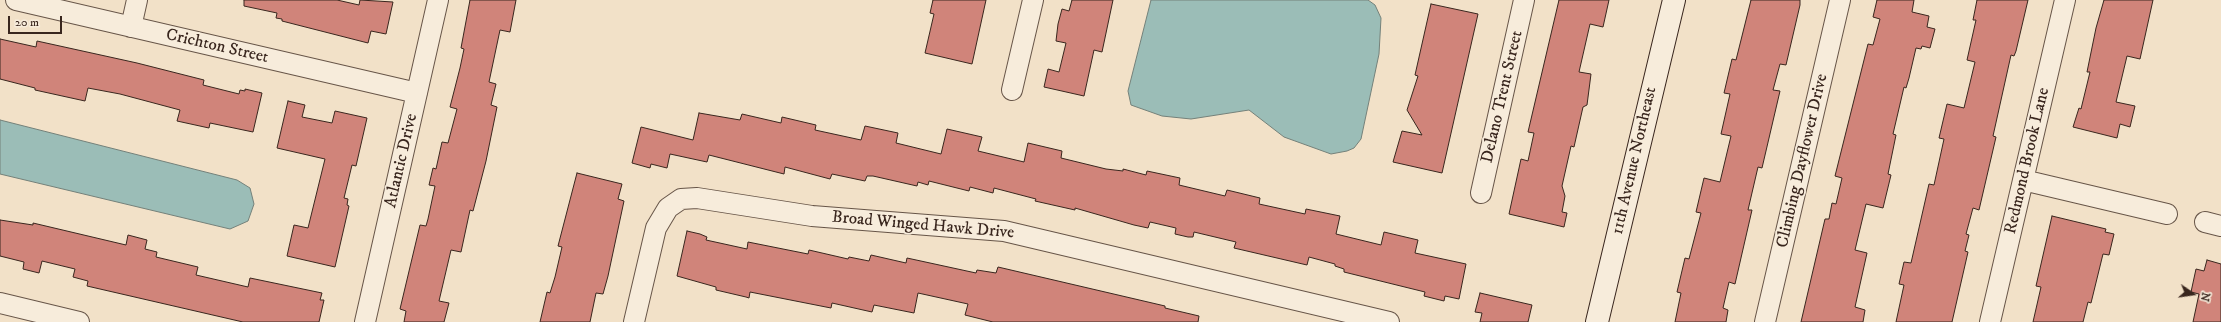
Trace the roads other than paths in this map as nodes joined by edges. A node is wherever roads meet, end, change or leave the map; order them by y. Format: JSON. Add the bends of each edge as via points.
{"nodes":[{"id":1,"x":16,"y":0,"type":"edge"},
{"id":2,"x":137,"y":0,"type":"edge"},
{"id":3,"x":438,"y":0,"type":"edge"},
{"id":4,"x":1033,"y":0,"type":"edge"},
{"id":5,"x":1524,"y":0,"type":"edge"},
{"id":6,"x":1674,"y":0,"type":"edge"},
{"id":7,"x":1840,"y":0,"type":"edge"},
{"id":8,"x":2065,"y":0,"type":"edge"},
{"id":9,"x":131,"y":27,"type":"junction"},
{"id":10,"x":1012,"y":90,"type":"dead end"},
{"id":11,"x":417,"y":93,"type":"junction"},
{"id":12,"x":2023,"y":180,"type":"junction"},
{"id":13,"x":1481,"y":193,"type":"dead end"},
{"id":14,"x":2167,"y":214,"type":"dead end"},
{"id":15,"x":0,"y":304,"type":"edge"},
{"id":16,"x":79,"y":322,"type":"edge"},
{"id":17,"x":365,"y":322,"type":"edge"},
{"id":18,"x":634,"y":322,"type":"edge"},
{"id":19,"x":1389,"y":322,"type":"edge"},
{"id":20,"x":1597,"y":322,"type":"edge"},
{"id":21,"x":1765,"y":322,"type":"edge"},
{"id":22,"x":1990,"y":322,"type":"edge"}],
"edges":[{"from":1,"to":9,"type":"street","name":"Crichton Street"},
{"from":2,"to":9,"type":"street"},
{"from":3,"to":11,"type":"street","name":"Atlantic Drive"},
{"from":4,"to":10,"type":"street"},
{"from":5,"to":13,"type":"street","name":"Delano Trent Street"},
{"from":6,"to":20,"type":"street","name":"11th Avenue Northeast"},
{"from":7,"to":21,"type":"street","name":"Climbing Dayflower Drive"},
{"from":8,"to":12,"type":"street","name":"Redmond Brook Lane"},
{"from":9,"to":11,"type":"street","name":"Crichton Street"},
{"from":11,"to":17,"type":"street","name":"Atlantic Drive"},
{"from":12,"to":14,"type":"street"},
{"from":12,"to":22,"type":"street","name":"Redmond Brook Lane"},
{"from":15,"to":16,"type":"street"},
{"from":18,"to":19,"type":"street","name":"Broad Winged Hawk Drive","via":[[656,228],[668,208],[681,199],[696,198],[812,216],[1004,231]]}]}
